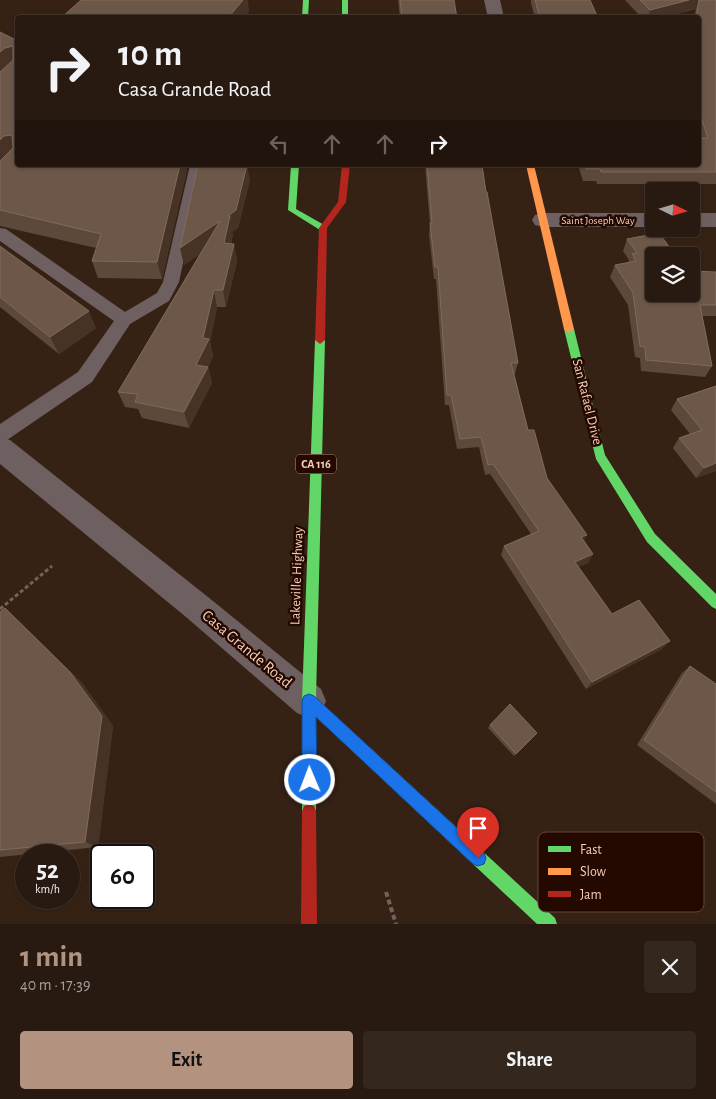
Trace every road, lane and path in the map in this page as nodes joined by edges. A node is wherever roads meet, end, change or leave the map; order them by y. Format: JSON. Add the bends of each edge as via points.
{"nodes":[{"id":1,"x":306,"y":0,"type":"edge"},
{"id":2,"x":345,"y":0,"type":"edge"},
{"id":3,"x":492,"y":0,"type":"edge"},
{"id":4,"x":305,"y":15,"type":"edge"},
{"id":5,"x":345,"y":15,"type":"edge"},
{"id":6,"x":495,"y":15,"type":"edge"},
{"id":7,"x":197,"y":167,"type":"edge"},
{"id":8,"x":295,"y":167,"type":"edge"},
{"id":9,"x":346,"y":167,"type":"edge"},
{"id":10,"x":530,"y":167,"type":"edge"},
{"id":11,"x":543,"y":220,"type":"junction"},
{"id":12,"x":645,"y":220,"type":"edge"},
{"id":13,"x":700,"y":220,"type":"edge"},
{"id":14,"x":716,"y":220,"type":"edge"},
{"id":15,"x":323,"y":228,"type":"junction"},
{"id":16,"x":0,"y":233,"type":"edge"},
{"id":17,"x":124,"y":320,"type":"junction"},
{"id":18,"x":0,"y":434,"type":"edge"},
{"id":19,"x":0,"y":448,"type":"edge"},
{"id":20,"x":52,"y":566,"type":"dead end"},
{"id":21,"x":716,"y":604,"type":"edge"},
{"id":22,"x":0,"y":609,"type":"edge"},
{"id":23,"x":309,"y":701,"type":"junction"},
{"id":24,"x":386,"y":892,"type":"dead end"},
{"id":25,"x":310,"y":924,"type":"edge"},
{"id":26,"x":396,"y":924,"type":"edge"},
{"id":27,"x":549,"y":924,"type":"edge"}],
"edges":[{"from":1,"to":4,"type":"main road"},
{"from":2,"to":5,"type":"main road"},
{"from":3,"to":6,"type":"street"},
{"from":7,"to":17,"type":"lane","via":[[169,290]]},
{"from":8,"to":15,"type":"main road","via":[[292,210]]},
{"from":9,"to":15,"type":"main road","via":[[342,202]]},
{"from":10,"to":11,"type":"main road","name":"San Rafael Drive"},
{"from":11,"to":12,"type":"street","name":"Saint Joseph Way"},
{"from":11,"to":21,"type":"main road","name":"San Rafael Drive","via":[[600,456],[651,538]]},
{"from":13,"to":14,"type":"street"},
{"from":15,"to":23,"type":"main road","name":"Lakeville Highway","number":"CA 116"},
{"from":16,"to":17,"type":"lane"},
{"from":17,"to":18,"type":"lane","via":[[85,377]]},
{"from":19,"to":23,"type":"street","name":"Casa Grande Road"},
{"from":20,"to":22,"type":"path"},
{"from":23,"to":25,"type":"main road","name":"Lakeville Highway","number":"CA 116"},
{"from":23,"to":27,"type":"main road","name":"Casa Grande Road"},
{"from":24,"to":26,"type":"path"}]}
